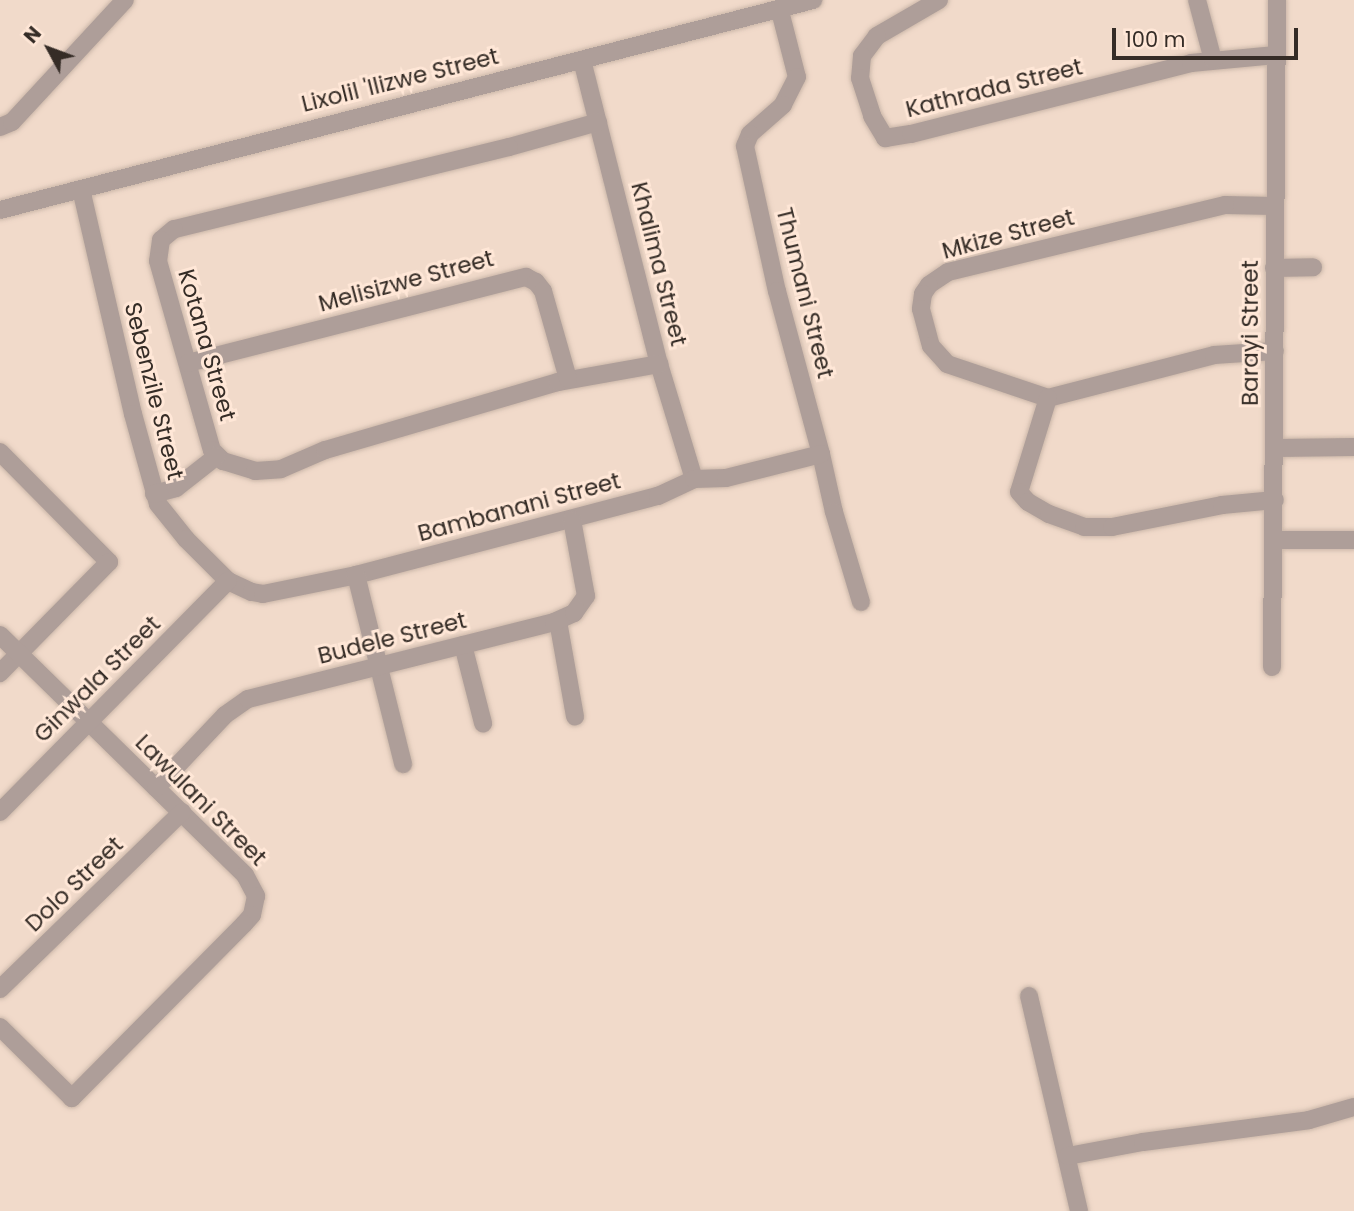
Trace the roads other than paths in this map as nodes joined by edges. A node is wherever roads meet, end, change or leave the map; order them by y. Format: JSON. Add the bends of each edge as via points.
{"nodes":[{"id":1,"x":125,"y":0,"type":"edge"},
{"id":2,"x":813,"y":0,"type":"edge"},
{"id":3,"x":939,"y":0,"type":"edge"},
{"id":4,"x":1197,"y":0,"type":"edge"},
{"id":5,"x":1277,"y":0,"type":"edge"},
{"id":6,"x":780,"y":11,"type":"junction"},
{"id":7,"x":1276,"y":55,"type":"junction"},
{"id":8,"x":582,"y":60,"type":"junction"},
{"id":9,"x":1213,"y":60,"type":"junction"},
{"id":10,"x":598,"y":122,"type":"junction"},
{"id":11,"x":0,"y":127,"type":"edge"},
{"id":12,"x":81,"y":189,"type":"junction"},
{"id":13,"x":1274,"y":206,"type":"junction"},
{"id":14,"x":0,"y":210,"type":"edge"},
{"id":15,"x":1313,"y":267,"type":"dead end"},
{"id":16,"x":1275,"y":268,"type":"junction"},
{"id":17,"x":1275,"y":351,"type":"junction"},
{"id":18,"x":188,"y":363,"type":"junction"},
{"id":19,"x":659,"y":363,"type":"junction"},
{"id":20,"x":568,"y":379,"type":"junction"},
{"id":21,"x":1048,"y":397,"type":"junction"},
{"id":22,"x":1354,"y":447,"type":"edge"},
{"id":23,"x":1276,"y":448,"type":"junction"},
{"id":24,"x":0,"y":452,"type":"edge"},
{"id":25,"x":821,"y":454,"type":"junction"},
{"id":26,"x":217,"y":456,"type":"junction"},
{"id":27,"x":694,"y":479,"type":"junction"},
{"id":28,"x":154,"y":494,"type":"junction"},
{"id":29,"x":1275,"y":500,"type":"junction"},
{"id":30,"x":572,"y":520,"type":"junction"},
{"id":31,"x":1274,"y":540,"type":"junction"},
{"id":32,"x":1354,"y":540,"type":"edge"},
{"id":33,"x":356,"y":575,"type":"junction"},
{"id":34,"x":228,"y":581,"type":"junction"},
{"id":35,"x":860,"y":602,"type":"dead end"},
{"id":36,"x":558,"y":621,"type":"junction"},
{"id":37,"x":0,"y":635,"type":"edge"},
{"id":38,"x":463,"y":645,"type":"junction"},
{"id":39,"x":19,"y":653,"type":"junction"},
{"id":40,"x":381,"y":666,"type":"junction"},
{"id":41,"x":1272,"y":667,"type":"dead end"},
{"id":42,"x":0,"y":673,"type":"edge"},
{"id":43,"x":575,"y":716,"type":"dead end"},
{"id":44,"x":87,"y":722,"type":"junction"},
{"id":45,"x":483,"y":723,"type":"dead end"},
{"id":46,"x":403,"y":764,"type":"dead end"},
{"id":47,"x":156,"y":788,"type":"junction"},
{"id":48,"x":0,"y":811,"type":"edge"},
{"id":49,"x":182,"y":812,"type":"junction"},
{"id":50,"x":0,"y":989,"type":"edge"},
{"id":51,"x":1029,"y":996,"type":"dead end"},
{"id":52,"x":0,"y":1027,"type":"edge"},
{"id":53,"x":1354,"y":1107,"type":"edge"},
{"id":54,"x":1068,"y":1156,"type":"junction"},
{"id":55,"x":1079,"y":1211,"type":"edge"}],
"edges":[{"from":1,"to":11,"type":"street","via":[[12,122]]},
{"from":2,"to":6,"type":"street","name":"Lixolil 'Ilizwe Street"},
{"from":3,"to":9,"type":"street","name":"Kathrada Street","via":[[877,36],[862,57],[860,78],[872,116],[885,138]]},
{"from":4,"to":9,"type":"street"},
{"from":5,"to":7,"type":"street","name":"Barayi Street"},
{"from":6,"to":8,"type":"street","name":"Lixolil 'Ilizwe Street"},
{"from":6,"to":25,"type":"street","name":"Thumani Street","via":[[797,77],[783,105],[750,134],[745,146],[777,291]]},
{"from":7,"to":9,"type":"street","name":"Kathrada Street"},
{"from":7,"to":13,"type":"street","name":"Barayi Street"},
{"from":8,"to":10,"type":"street","name":"Khalima Street"},
{"from":8,"to":12,"type":"street","name":"Lixolil 'Ilizwe Street"},
{"from":10,"to":18,"type":"street","name":"Kotana Street","via":[[174,229],[161,240],[157,256]]},
{"from":10,"to":19,"type":"street","name":"Khalima Street"},
{"from":12,"to":14,"type":"street","name":"Lixolil 'Ilizwe Street"},
{"from":12,"to":28,"type":"street","name":"Sebenzile Street"},
{"from":13,"to":16,"type":"street","name":"Barayi Street"},
{"from":13,"to":21,"type":"street","name":"Mkize Street","via":[[1235,204],[1174,216],[948,272],[929,285],[921,309],[931,346],[941,359],[965,373]]},
{"from":15,"to":16,"type":"street"},
{"from":16,"to":17,"type":"street","name":"Barayi Street"},
{"from":17,"to":21,"type":"street","via":[[1214,355]]},
{"from":17,"to":23,"type":"street","name":"Barayi Street"},
{"from":18,"to":20,"type":"street","name":"Melisizwe Street","via":[[526,277],[543,291]]},
{"from":18,"to":26,"type":"street","name":"Kotana Street"},
{"from":19,"to":20,"type":"street","name":"Kotana Street"},
{"from":19,"to":27,"type":"street","name":"Khalima Street"},
{"from":20,"to":26,"type":"street","name":"Kotana Street","via":[[351,442],[271,471],[244,468]]},
{"from":21,"to":29,"type":"street","via":[[1019,492],[1049,514],[1084,527],[1102,528],[1222,505]]},
{"from":22,"to":23,"type":"street"},
{"from":23,"to":29,"type":"street","name":"Barayi Street"},
{"from":24,"to":39,"type":"street","via":[[109,562]]},
{"from":25,"to":27,"type":"street","name":"Bambanani Street","via":[[726,478]]},
{"from":25,"to":35,"type":"street","name":"Thumani Street"},
{"from":26,"to":28,"type":"street","via":[[176,488]]},
{"from":27,"to":30,"type":"street","name":"Bambanani Street","via":[[658,496]]},
{"from":28,"to":34,"type":"street","name":"Sebenzile Street","via":[[170,520]]},
{"from":29,"to":31,"type":"street","name":"Barayi Street"},
{"from":30,"to":33,"type":"street","name":"Bambanani Street"},
{"from":30,"to":36,"type":"street","name":"Budele Street","via":[[586,596],[574,613]]},
{"from":31,"to":32,"type":"street"},
{"from":31,"to":41,"type":"street","name":"Barayi Street"},
{"from":33,"to":34,"type":"street","name":"Bambanani Street","via":[[263,594]]},
{"from":33,"to":40,"type":"street"},
{"from":34,"to":44,"type":"street","name":"Ginwala Street"},
{"from":36,"to":38,"type":"street","name":"Budele Street"},
{"from":36,"to":43,"type":"street"},
{"from":37,"to":39,"type":"street","name":"Lawulani Street"},
{"from":38,"to":40,"type":"street","name":"Budele Street"},
{"from":38,"to":45,"type":"street"},
{"from":39,"to":42,"type":"street"},
{"from":39,"to":44,"type":"street","name":"Lawulani Street"},
{"from":40,"to":46,"type":"street"},
{"from":40,"to":47,"type":"street","name":"Budele Street","via":[[241,703]]},
{"from":44,"to":47,"type":"street","name":"Lawulani Street"},
{"from":44,"to":48,"type":"street","name":"Ginwala Street"},
{"from":47,"to":49,"type":"street","name":"Lawulani Street"},
{"from":49,"to":50,"type":"street","name":"Dolo Street"},
{"from":49,"to":52,"type":"street","name":"Lawulani Street","via":[[251,883],[257,896],[252,915],[72,1098]]},
{"from":51,"to":54,"type":"street"},
{"from":53,"to":54,"type":"street","via":[[1310,1120]]},
{"from":54,"to":55,"type":"street"}]}
